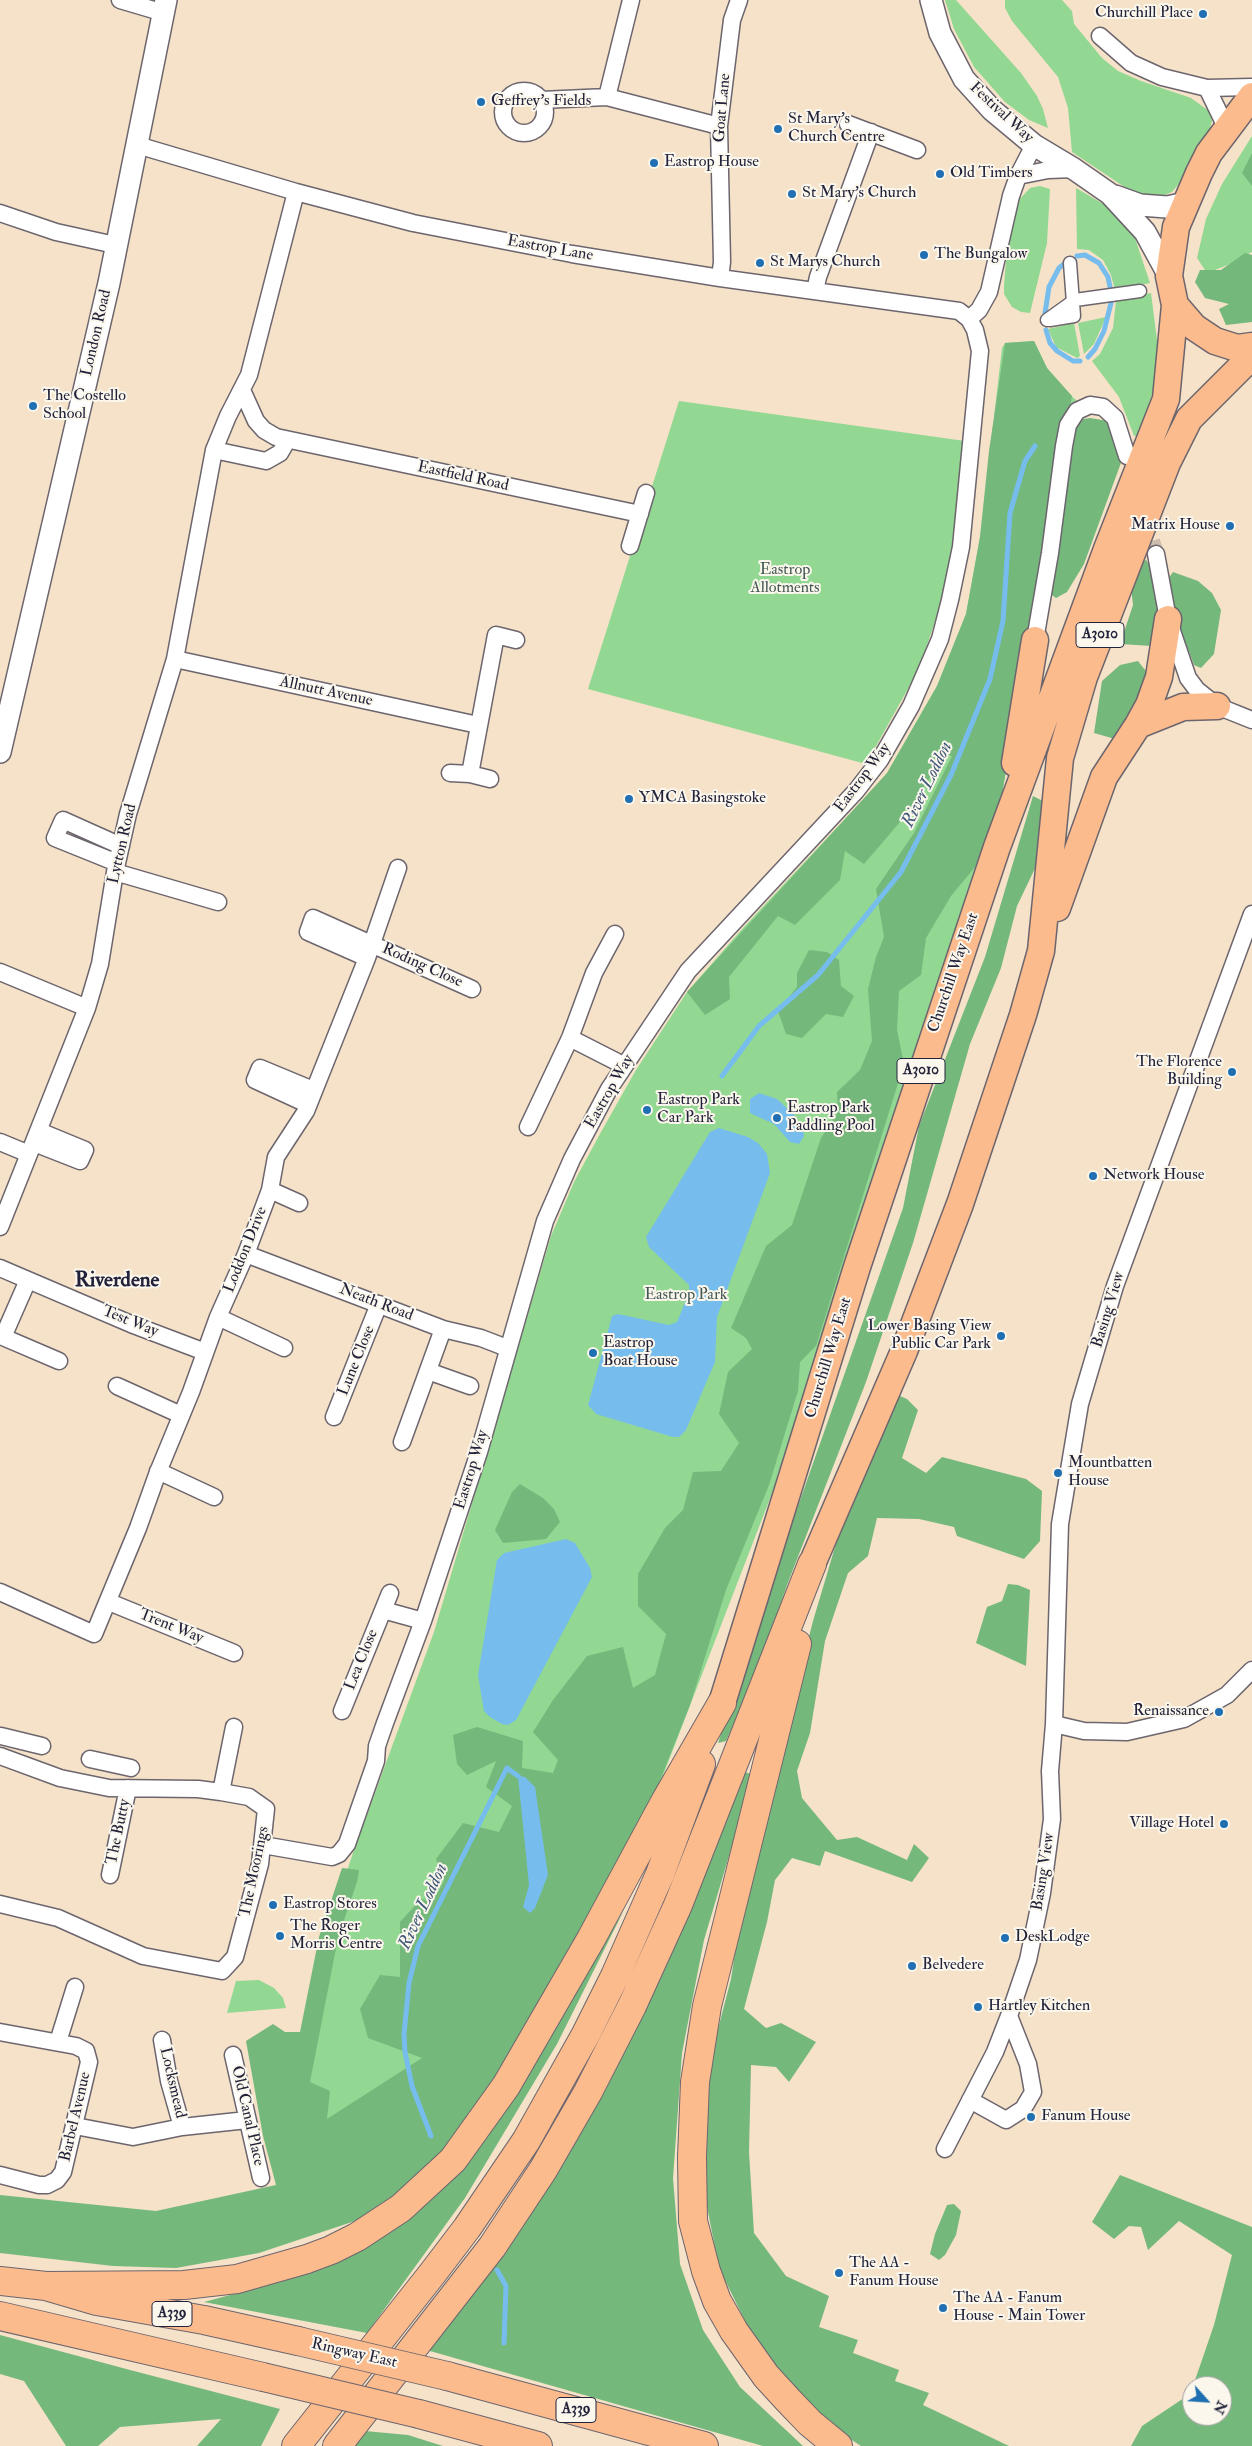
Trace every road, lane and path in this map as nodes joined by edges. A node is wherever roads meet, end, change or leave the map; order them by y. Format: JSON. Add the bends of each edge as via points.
{"nodes":[{"id":1,"x":120,"y":0,"type":"edge"},
{"id":2,"x":632,"y":0,"type":"edge"},
{"id":3,"x":739,"y":0,"type":"edge"},
{"id":4,"x":931,"y":0,"type":"edge"},
{"id":5,"x":165,"y":7,"type":"edge"},
{"id":6,"x":1100,"y":36,"type":"dead end"},
{"id":7,"x":1207,"y":88,"type":"junction"},
{"id":8,"x":1252,"y":88,"type":"edge"},
{"id":9,"x":1252,"y":96,"type":"edge"},
{"id":10,"x":607,"y":97,"type":"junction"},
{"id":11,"x":541,"y":100,"type":"dead end"},
{"id":12,"x":848,"y":124,"type":"dead end"},
{"id":13,"x":719,"y":126,"type":"junction"},
{"id":14,"x":1226,"y":129,"type":"junction"},
{"id":15,"x":870,"y":132,"type":"junction"},
{"id":16,"x":137,"y":145,"type":"junction"},
{"id":17,"x":1034,"y":145,"type":"junction"},
{"id":18,"x":917,"y":150,"type":"dead end"},
{"id":19,"x":1074,"y":168,"type":"junction"},
{"id":20,"x":1018,"y":176,"type":"junction"},
{"id":21,"x":296,"y":192,"type":"junction"},
{"id":22,"x":1110,"y":194,"type":"junction"},
{"id":23,"x":1186,"y":203,"type":"junction"},
{"id":24,"x":0,"y":213,"type":"edge"},
{"id":25,"x":115,"y":245,"type":"junction"},
{"id":26,"x":1070,"y":263,"type":"dead end"},
{"id":27,"x":1170,"y":276,"type":"junction"},
{"id":28,"x":720,"y":278,"type":"junction"},
{"id":29,"x":815,"y":291,"type":"junction"},
{"id":30,"x":1140,"y":291,"type":"dead end"},
{"id":31,"x":1175,"y":305,"type":"junction"},
{"id":32,"x":970,"y":319,"type":"junction"},
{"id":33,"x":1252,"y":346,"type":"edge"},
{"id":34,"x":1252,"y":356,"type":"edge"},
{"id":35,"x":242,"y":390,"type":"junction"},
{"id":36,"x":287,"y":441,"type":"junction"},
{"id":37,"x":214,"y":450,"type":"junction"},
{"id":38,"x":1127,"y":456,"type":"dead end"},
{"id":39,"x":646,"y":493,"type":"dead end"},
{"id":40,"x":640,"y":514,"type":"junction"},
{"id":41,"x":630,"y":546,"type":"dead end"},
{"id":42,"x":1156,"y":554,"type":"tunnel mouth"},
{"id":43,"x":1168,"y":619,"type":"junction"},
{"id":44,"x":516,"y":640,"type":"dead end"},
{"id":45,"x":1035,"y":640,"type":"joint"},
{"id":46,"x":175,"y":659,"type":"junction"},
{"id":47,"x":1217,"y":706,"type":"junction"},
{"id":48,"x":1252,"y":720,"type":"edge"},
{"id":49,"x":478,"y":725,"type":"junction"},
{"id":50,"x":1138,"y":725,"type":"junction"},
{"id":51,"x":0,"y":752,"type":"edge"},
{"id":52,"x":450,"y":772,"type":"dead end"},
{"id":53,"x":470,"y":774,"type":"junction"},
{"id":54,"x":490,"y":779,"type":"dead end"},
{"id":55,"x":121,"y":846,"type":"junction"},
{"id":56,"x":997,"y":847,"type":"junction"},
{"id":57,"x":116,"y":868,"type":"junction"},
{"id":58,"x":398,"y":868,"type":"dead end"},
{"id":59,"x":218,"y":902,"type":"dead end"},
{"id":60,"x":1252,"y":914,"type":"edge"},
{"id":61,"x":615,"y":934,"type":"dead end"},
{"id":62,"x":369,"y":951,"type":"junction"},
{"id":63,"x":1041,"y":951,"type":"junction"},
{"id":64,"x":0,"y":972,"type":"edge"},
{"id":65,"x":472,"y":989,"type":"dead end"},
{"id":66,"x":87,"y":1008,"type":"junction"},
{"id":67,"x":570,"y":1038,"type":"junction"},
{"id":68,"x":623,"y":1065,"type":"junction"},
{"id":69,"x":528,"y":1127,"type":"dead end"},
{"id":70,"x":0,"y":1142,"type":"edge"},
{"id":71,"x":34,"y":1143,"type":"junction"},
{"id":72,"x":270,"y":1190,"type":"junction"},
{"id":73,"x":299,"y":1203,"type":"dead end"},
{"id":74,"x":0,"y":1228,"type":"edge"},
{"id":75,"x":246,"y":1254,"type":"junction"},
{"id":76,"x":0,"y":1268,"type":"edge"},
{"id":77,"x":28,"y":1280,"type":"junction"},
{"id":78,"x":379,"y":1304,"type":"junction"},
{"id":79,"x":218,"y":1317,"type":"junction"},
{"id":80,"x":443,"y":1329,"type":"junction"},
{"id":81,"x":284,"y":1348,"type":"dead end"},
{"id":82,"x":507,"y":1348,"type":"junction"},
{"id":83,"x":205,"y":1352,"type":"junction"},
{"id":84,"x":59,"y":1361,"type":"dead end"},
{"id":85,"x":428,"y":1371,"type":"junction"},
{"id":86,"x":117,"y":1386,"type":"dead end"},
{"id":87,"x":470,"y":1386,"type":"dead end"},
{"id":88,"x":181,"y":1416,"type":"junction"},
{"id":89,"x":334,"y":1417,"type":"dead end"},
{"id":90,"x":402,"y":1442,"type":"dead end"},
{"id":91,"x":158,"y":1471,"type":"junction"},
{"id":92,"x":214,"y":1497,"type":"dead end"},
{"id":93,"x":812,"y":1564,"type":"junction"},
{"id":94,"x":0,"y":1592,"type":"edge"},
{"id":95,"x":390,"y":1593,"type":"dead end"},
{"id":96,"x":109,"y":1602,"type":"junction"},
{"id":97,"x":383,"y":1610,"type":"junction"},
{"id":98,"x":423,"y":1621,"type":"junction"},
{"id":99,"x":234,"y":1652,"type":"dead end"},
{"id":100,"x":1252,"y":1670,"type":"edge"},
{"id":101,"x":722,"y":1703,"type":"junction"},
{"id":102,"x":342,"y":1711,"type":"dead end"},
{"id":103,"x":1054,"y":1724,"type":"junction"},
{"id":104,"x":234,"y":1728,"type":"dead end"},
{"id":105,"x":0,"y":1736,"type":"edge"},
{"id":106,"x":22,"y":1741,"type":"junction"},
{"id":107,"x":42,"y":1746,"type":"dead end"},
{"id":108,"x":0,"y":1756,"type":"edge"},
{"id":109,"x":90,"y":1759,"type":"dead end"},
{"id":110,"x":108,"y":1763,"type":"junction"},
{"id":111,"x":18,"y":1764,"type":"junction"},
{"id":112,"x":131,"y":1768,"type":"dead end"},
{"id":113,"x":109,"y":1788,"type":"junction"},
{"id":114,"x":128,"y":1788,"type":"junction"},
{"id":115,"x":221,"y":1792,"type":"junction"},
{"id":116,"x":263,"y":1845,"type":"junction"},
{"id":117,"x":110,"y":1875,"type":"dead end"},
{"id":118,"x":0,"y":1904,"type":"edge"},
{"id":119,"x":75,"y":1987,"type":"dead end"},
{"id":120,"x":1009,"y":2016,"type":"junction"},
{"id":121,"x":0,"y":2032,"type":"edge"},
{"id":122,"x":162,"y":2040,"type":"dead end"},
{"id":123,"x":58,"y":2042,"type":"junction"},
{"id":124,"x":233,"y":2055,"type":"dead end"},
{"id":125,"x":970,"y":2100,"type":"junction"},
{"id":126,"x":247,"y":2120,"type":"junction"},
{"id":127,"x":75,"y":2126,"type":"junction"},
{"id":128,"x":182,"y":2127,"type":"junction"},
{"id":129,"x":945,"y":2149,"type":"dead end"},
{"id":130,"x":0,"y":2175,"type":"edge"},
{"id":131,"x":262,"y":2178,"type":"dead end"},
{"id":132,"x":0,"y":2280,"type":"edge"},
{"id":133,"x":46,"y":2286,"type":"junction"},
{"id":134,"x":0,"y":2316,"type":"edge"},
{"id":135,"x":419,"y":2414,"type":"junction"},
{"id":136,"x":296,"y":2446,"type":"edge"},
{"id":137,"x":337,"y":2446,"type":"edge"},
{"id":138,"x":483,"y":2446,"type":"edge"},
{"id":139,"x":538,"y":2446,"type":"edge"},
{"id":140,"x":704,"y":2446,"type":"edge"},
{"id":141,"x":838,"y":2446,"type":"edge"}],
"edges":[{"from":1,"to":5,"type":"street"},
{"from":2,"to":10,"type":"street"},
{"from":3,"to":13,"type":"street","name":"Goat Lane","via":[[732,20]]},
{"from":4,"to":17,"type":"street","name":"Festival Way","via":[[940,33],[964,79],[992,110]]},
{"from":5,"to":16,"type":"street","name":"London Road"},
{"from":6,"to":7,"type":"street","via":[[1142,70]]},
{"from":7,"to":8,"type":"street"},
{"from":7,"to":14,"type":"street"},
{"from":9,"to":14,"type":"main road","name":"Churchill Way East"},
{"from":10,"to":11,"type":"street"},
{"from":10,"to":13,"type":"street"},
{"from":12,"to":15,"type":"street"},
{"from":13,"to":28,"type":"street","name":"Goat Lane"},
{"from":14,"to":23,"type":"main road","name":"Churchill Way East","via":[[1210,153]]},
{"from":15,"to":18,"type":"street"},
{"from":15,"to":29,"type":"street"},
{"from":16,"to":21,"type":"street","name":"Eastrop Lane"},
{"from":16,"to":25,"type":"street","name":"London Road"},
{"from":17,"to":19,"type":"street","name":"Festival Way"},
{"from":17,"to":20,"type":"street"},
{"from":19,"to":20,"type":"street"},
{"from":19,"to":22,"type":"street","name":"Festival Way"},
{"from":20,"to":32,"type":"street","via":[[1005,216],[989,292]]},
{"from":21,"to":28,"type":"street","name":"Eastrop Lane","via":[[414,223],[572,254]]},
{"from":21,"to":35,"type":"street","via":[[249,375]]},
{"from":22,"to":23,"type":"street","name":"Festival Way","via":[[1140,205],[1167,207]]},
{"from":22,"to":27,"type":"street","name":"Festival Way","via":[[1145,232]]},
{"from":23,"to":27,"type":"main road","name":"Churchill Way East","via":[[1172,241]]},
{"from":24,"to":25,"type":"street","via":[[56,232]]},
{"from":25,"to":51,"type":"street","name":"London Road","via":[[107,292]]},
{"from":26,"to":30,"type":"street","via":[[1072,303]]},
{"from":27,"to":31,"type":"main road","name":"Churchill Way East"},
{"from":28,"to":29,"type":"street","name":"Eastrop Lane"},
{"from":29,"to":32,"type":"street","name":"Eastrop Lane","via":[[959,311]]},
{"from":31,"to":33,"type":"main road","via":[[1194,327],[1215,342],[1237,348]]},
{"from":31,"to":56,"type":"main road","name":"Churchill Way East","number":"A3010","via":[[1166,399]]},
{"from":32,"to":68,"type":"street","name":"Eastrop Way","via":[[980,352],[961,547],[940,639],[911,706],[880,760],[856,791],[688,972]]},
{"from":34,"to":63,"type":"main road","number":"A3010","via":[[1189,419],[1167,463],[1084,677],[1060,758]]},
{"from":35,"to":36,"type":"street","name":"Eastfield Road","via":[[260,427]]},
{"from":35,"to":37,"type":"street"},
{"from":36,"to":37,"type":"street","via":[[280,453],[266,461]]},
{"from":36,"to":40,"type":"street","name":"Eastfield Road"},
{"from":37,"to":46,"type":"street","name":"Lytton Road"},
{"from":38,"to":45,"type":"street","via":[[1115,418],[1103,408],[1090,406],[1077,411],[1068,425],[1064,446]]},
{"from":39,"to":40,"type":"street"},
{"from":40,"to":41,"type":"street"},
{"from":42,"to":43,"type":"street"},
{"from":43,"to":47,"type":"street","via":[[1188,678]]},
{"from":43,"to":50,"type":"main road","via":[[1159,677]]},
{"from":44,"to":49,"type":"street","via":[[496,635]]},
{"from":45,"to":56,"type":"main road"},
{"from":46,"to":49,"type":"street","name":"Allnutt Avenue"},
{"from":46,"to":55,"type":"street","name":"Lytton Road"},
{"from":47,"to":48,"type":"street"},
{"from":47,"to":50,"type":"main road","via":[[1183,707]]},
{"from":49,"to":53,"type":"street"},
{"from":50,"to":63,"type":"main road","via":[[1104,777]]},
{"from":52,"to":53,"type":"street"},
{"from":53,"to":54,"type":"street"},
{"from":55,"to":57,"type":"street","name":"Lytton Road"},
{"from":55,"to":57,"type":"street","via":[[63,820],[55,838]]},
{"from":56,"to":101,"type":"main road","name":"Churchill Way East","number":"A3010","via":[[860,1258]]},
{"from":57,"to":59,"type":"street"},
{"from":57,"to":66,"type":"street","name":"Lytton Road","via":[[105,945]]},
{"from":58,"to":62,"type":"street","name":"Loddon Drive"},
{"from":60,"to":103,"type":"street","name":"Basing View","via":[[1115,1286],[1080,1404],[1060,1524]]},
{"from":61,"to":67,"type":"street","via":[[594,973]]},
{"from":62,"to":65,"type":"street","name":"Roding Close"},
{"from":62,"to":72,"type":"street","name":"Loddon Drive","via":[[306,1111],[276,1157]]},
{"from":63,"to":93,"type":"main road","number":"A3010","via":[[960,1204],[904,1351]]},
{"from":64,"to":66,"type":"street"},
{"from":66,"to":71,"type":"street","name":"Lytton Road"},
{"from":67,"to":68,"type":"street"},
{"from":67,"to":69,"type":"street"},
{"from":68,"to":82,"type":"street","name":"Eastrop Way","via":[[554,1198]]},
{"from":70,"to":71,"type":"street"},
{"from":71,"to":74,"type":"street","name":"Lytton Road"},
{"from":72,"to":73,"type":"street"},
{"from":72,"to":75,"type":"street","name":"Loddon Drive"},
{"from":75,"to":78,"type":"street","name":"Neath Road"},
{"from":75,"to":79,"type":"street","name":"Loddon Drive"},
{"from":76,"to":77,"type":"street","name":"Test Way"},
{"from":77,"to":83,"type":"street","name":"Test Way"},
{"from":77,"to":84,"type":"street","via":[[3,1338]]},
{"from":78,"to":80,"type":"street","name":"Neath Road"},
{"from":78,"to":89,"type":"street","name":"Lune Close"},
{"from":79,"to":81,"type":"street"},
{"from":79,"to":83,"type":"street","name":"Loddon Drive"},
{"from":80,"to":82,"type":"street","name":"Neath Road"},
{"from":80,"to":85,"type":"street"},
{"from":82,"to":98,"type":"street","name":"Eastrop Way","via":[[479,1452]]},
{"from":83,"to":88,"type":"street","name":"Loddon Drive"},
{"from":85,"to":87,"type":"street"},
{"from":85,"to":90,"type":"street"},
{"from":86,"to":88,"type":"street"},
{"from":88,"to":91,"type":"street","name":"Loddon Drive"},
{"from":91,"to":92,"type":"street"},
{"from":91,"to":96,"type":"street","name":"Loddon Drive"},
{"from":93,"to":137,"type":"highway","via":[[678,1905],[588,2092],[492,2247]]},
{"from":93,"to":141,"type":"highway","via":[[809,1592],[707,2006],[695,2082],[692,2188],[693,2221],[717,2301],[766,2376],[810,2423]]},
{"from":94,"to":96,"type":"street","name":"Loddon Drive","via":[[94,1634]]},
{"from":95,"to":97,"type":"street","name":"Lea Close"},
{"from":96,"to":99,"type":"street","name":"Trent Way"},
{"from":97,"to":98,"type":"street","name":"Lea Close"},
{"from":97,"to":102,"type":"street","name":"Lea Close"},
{"from":98,"to":116,"type":"street","name":"Eastrop Way","via":[[377,1746],[376,1761],[348,1844],[332,1857]]},
{"from":100,"to":103,"type":"street","via":[[1227,1695],[1184,1719],[1127,1732],[1084,1731]]},
{"from":101,"to":133,"type":"highway","via":[[506,2086],[453,2160],[418,2192],[378,2225],[331,2250],[237,2279],[184,2285]]},
{"from":101,"to":136,"type":"highway","via":[[686,1806],[640,1920],[586,2034],[553,2094],[467,2228]]},
{"from":103,"to":120,"type":"street","name":"Basing View","via":[[1050,1771],[1052,1819],[1042,1893],[1028,1960]]},
{"from":104,"to":115,"type":"street"},
{"from":105,"to":106,"type":"street"},
{"from":106,"to":107,"type":"street"},
{"from":106,"to":111,"type":"street"},
{"from":108,"to":111,"type":"street","name":"The Moorings"},
{"from":109,"to":110,"type":"street"},
{"from":110,"to":112,"type":"street"},
{"from":110,"to":113,"type":"street"},
{"from":111,"to":113,"type":"street","name":"The Moorings","via":[[60,1778]]},
{"from":113,"to":114,"type":"street","name":"The Moorings"},
{"from":114,"to":115,"type":"street","name":"The Moorings"},
{"from":114,"to":117,"type":"street","name":"The Butty"},
{"from":115,"to":116,"type":"street","name":"The Moorings","via":[[249,1797],[266,1809]]},
{"from":116,"to":118,"type":"street","name":"The Moorings","via":[[235,1957],[222,1971],[144,1956],[58,1918]]},
{"from":119,"to":123,"type":"street"},
{"from":120,"to":125,"type":"street","name":"Basing View"},
{"from":120,"to":125,"type":"street","via":[[1028,2064],[1033,2092],[1023,2110],[1006,2120]]},
{"from":121,"to":123,"type":"street","name":"Barbel Avenue"},
{"from":122,"to":128,"type":"street","name":"Locksmead"},
{"from":123,"to":127,"type":"street","name":"Barbel Avenue","via":[[83,2049],[89,2055]]},
{"from":124,"to":126,"type":"street","name":"Old Canal Place"},
{"from":125,"to":129,"type":"street","name":"Basing View"},
{"from":126,"to":128,"type":"street"},
{"from":126,"to":131,"type":"street","name":"Old Canal Place"},
{"from":127,"to":128,"type":"street","via":[[133,2137]]},
{"from":127,"to":130,"type":"street","name":"Barbel Avenue","via":[[63,2172],[53,2184],[39,2185]]},
{"from":132,"to":133,"type":"highway","name":"Ringway East","number":"A339"},
{"from":133,"to":140,"type":"highway","name":"Ringway East","number":"A339","bridge":true,"via":[[97,2301],[204,2320],[447,2376]]},
{"from":134,"to":135,"type":"highway","number":"A339","bridge":true},
{"from":135,"to":138,"type":"highway"},
{"from":135,"to":139,"type":"highway","number":"A339"}]}
